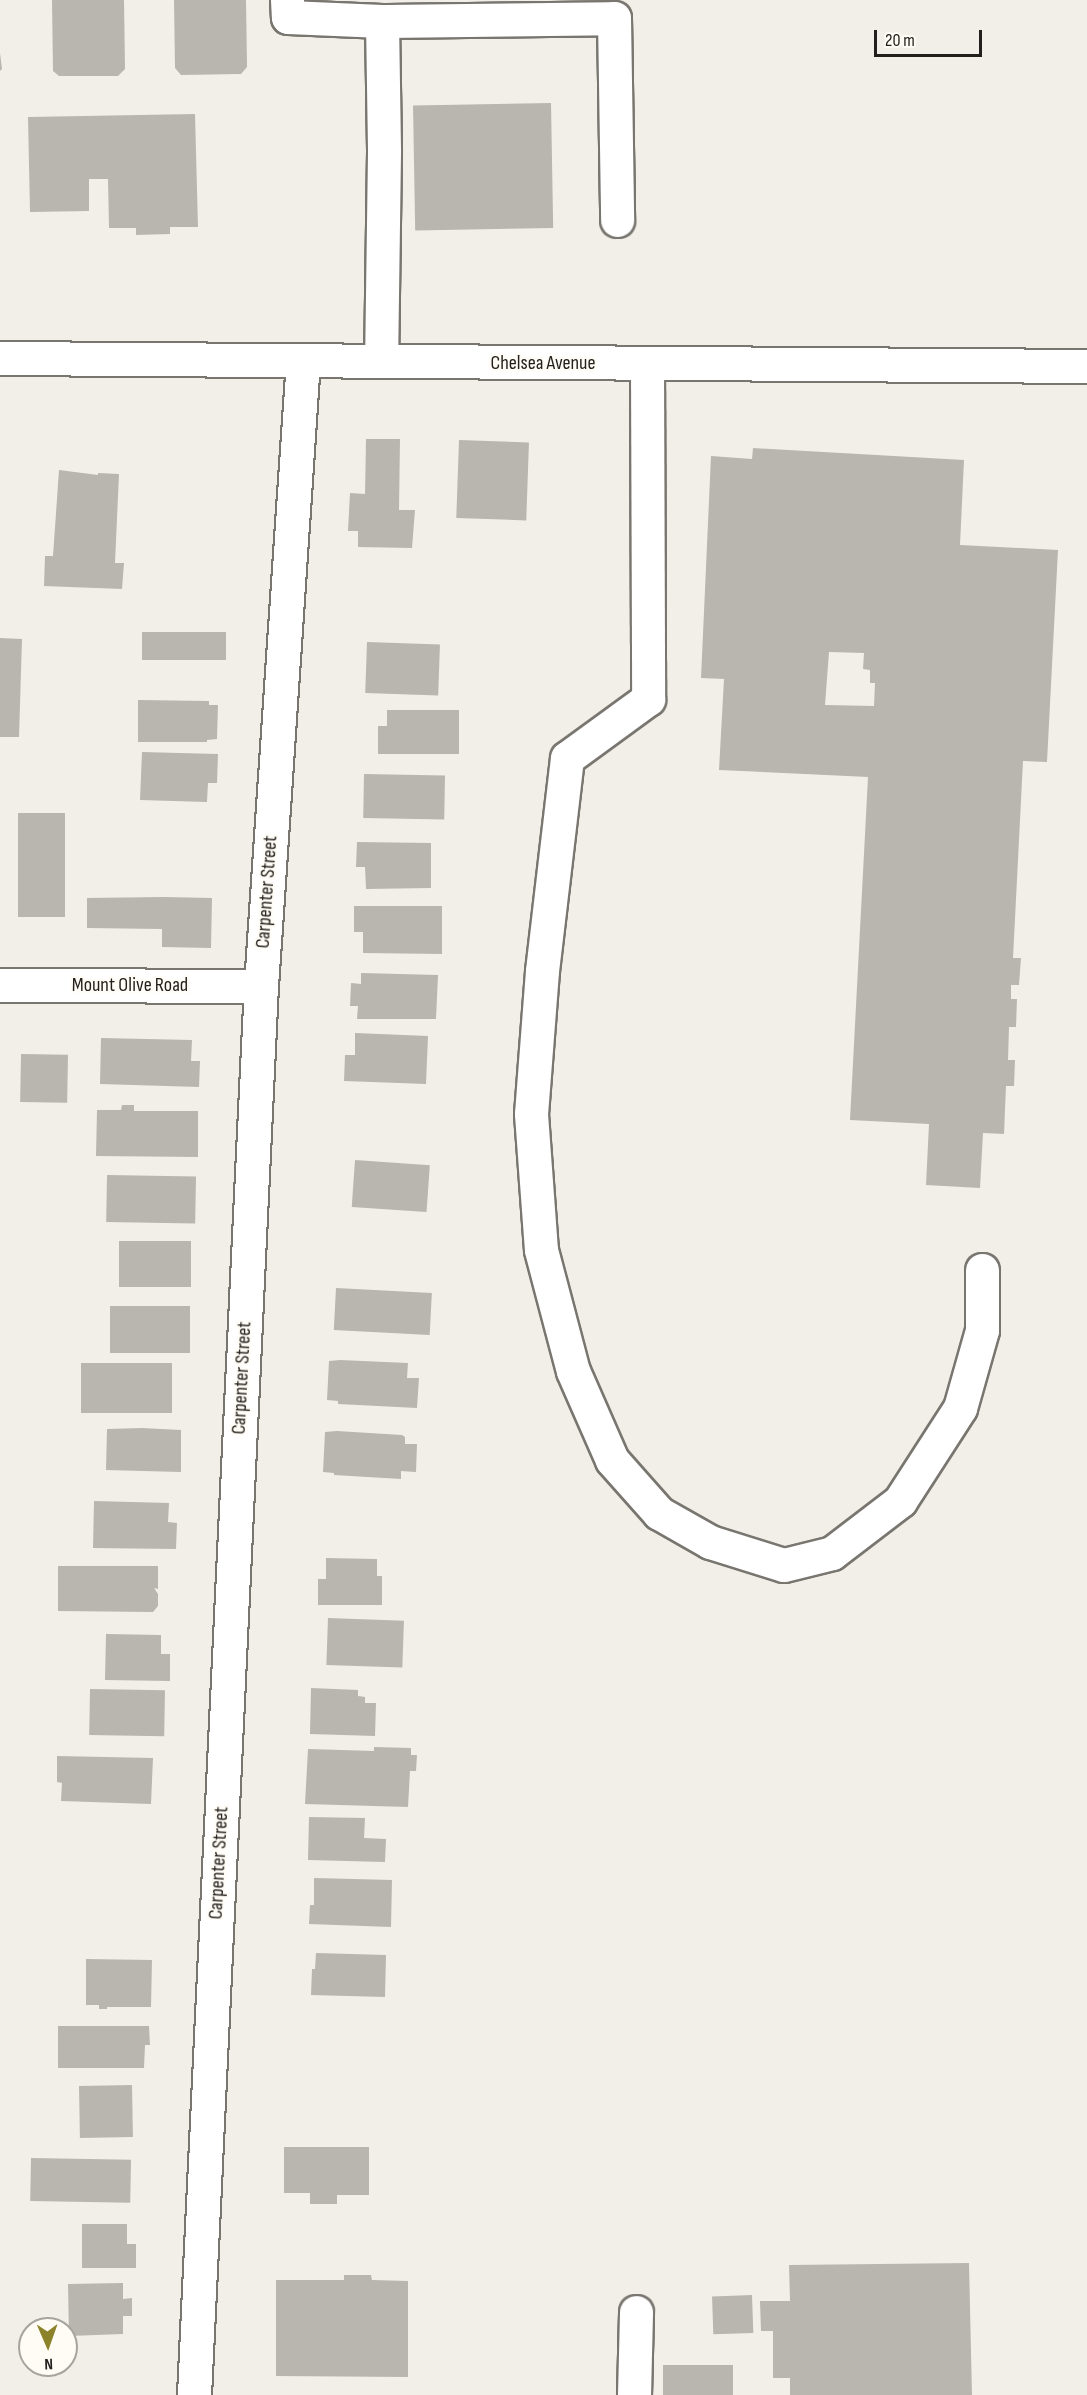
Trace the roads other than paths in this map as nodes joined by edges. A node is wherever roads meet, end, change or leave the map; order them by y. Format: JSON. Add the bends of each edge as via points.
{"nodes":[{"id":1,"x":287,"y":0,"type":"edge"},
{"id":2,"x":382,"y":21,"type":"junction"},
{"id":3,"x":617,"y":220,"type":"dead end"},
{"id":4,"x":0,"y":358,"type":"edge"},
{"id":5,"x":303,"y":361,"type":"junction"},
{"id":6,"x":381,"y":361,"type":"junction"},
{"id":7,"x":647,"y":363,"type":"junction"},
{"id":8,"x":1087,"y":366,"type":"edge"},
{"id":9,"x":0,"y":985,"type":"edge"},
{"id":10,"x":261,"y":986,"type":"junction"},
{"id":11,"x":982,"y":1270,"type":"dead end"},
{"id":12,"x":636,"y":2312,"type":"dead end"},
{"id":13,"x":194,"y":2395,"type":"edge"},
{"id":14,"x":634,"y":2395,"type":"edge"}],
"edges":[{"from":1,"to":2,"type":"street","via":[[288,17]]},
{"from":2,"to":3,"type":"street","via":[[614,18]]},
{"from":2,"to":6,"type":"street"},
{"from":4,"to":5,"type":"street","name":"Chelsea Avenue"},
{"from":5,"to":6,"type":"street","name":"Chelsea Avenue"},
{"from":5,"to":10,"type":"street","name":"Carpenter Street"},
{"from":6,"to":7,"type":"street","name":"Chelsea Avenue"},
{"from":7,"to":8,"type":"street","name":"Chelsea Avenue"},
{"from":7,"to":11,"type":"street","via":[[648,699],[567,758],[542,971],[531,1114],[541,1250],[573,1371],[612,1460],[659,1513],[710,1542],[784,1565],[832,1553],[900,1501],[960,1408],[982,1330]]},
{"from":9,"to":10,"type":"street","name":"Mount Olive Road"},
{"from":10,"to":13,"type":"street","name":"Carpenter Street"},
{"from":12,"to":14,"type":"street"}]}
